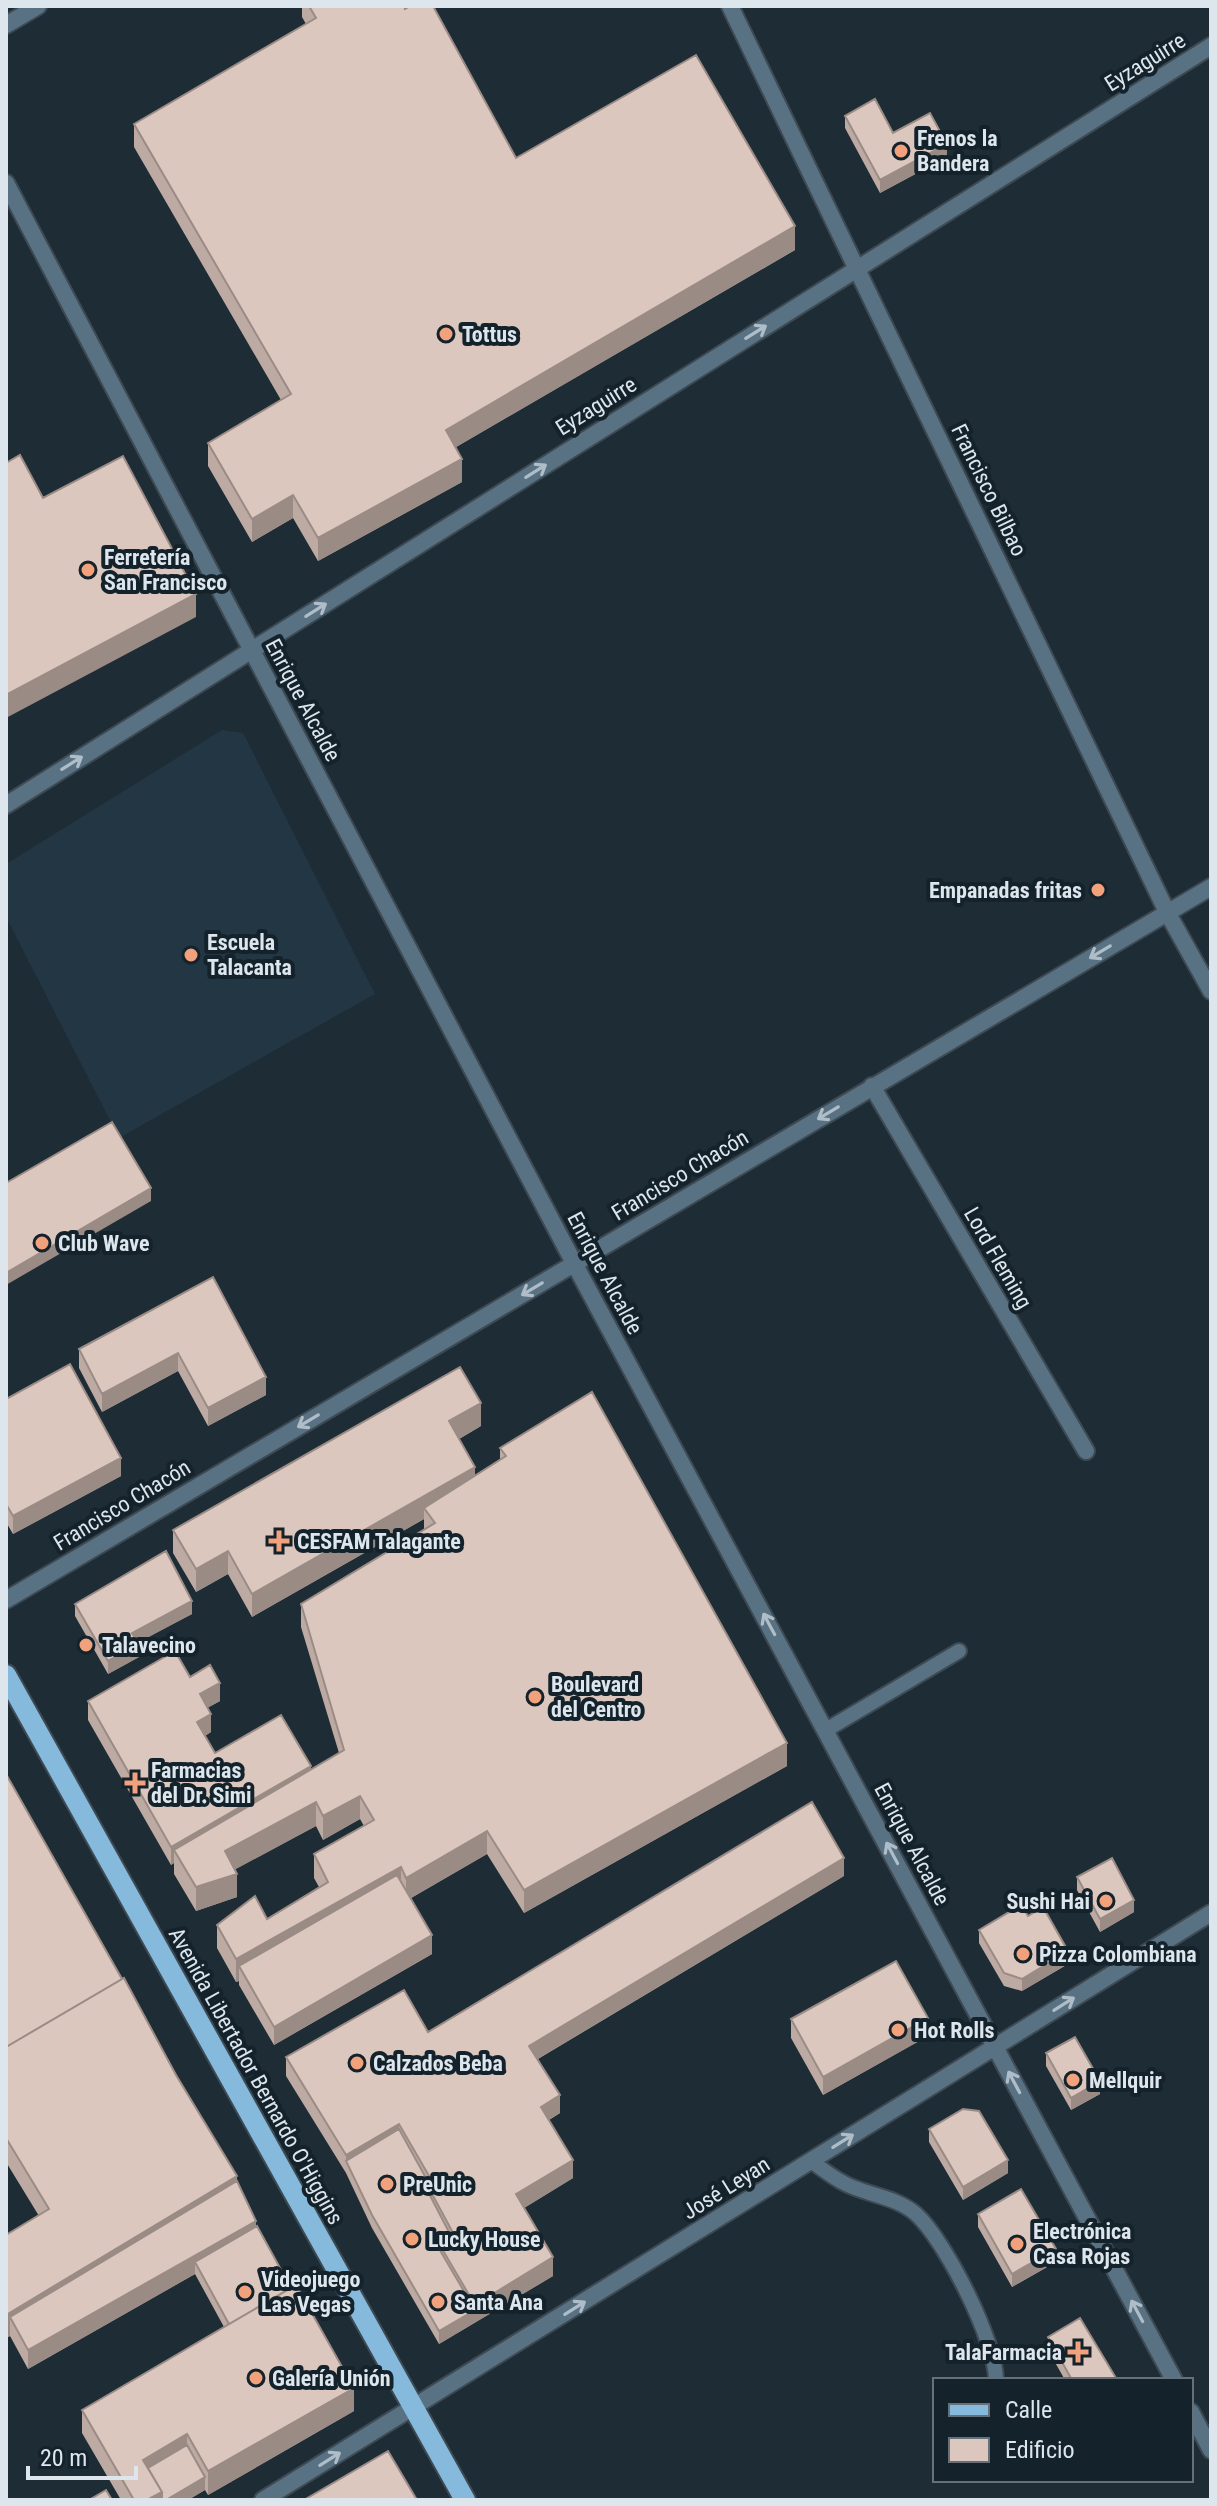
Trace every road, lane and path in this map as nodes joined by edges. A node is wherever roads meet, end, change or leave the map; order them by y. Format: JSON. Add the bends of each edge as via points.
{"nodes":[{"id":1,"x":38,"y":6,"type":"edge"},
{"id":2,"x":730,"y":6,"type":"edge"},
{"id":3,"x":6,"y":25,"type":"edge"},
{"id":4,"x":1211,"y":46,"type":"edge"},
{"id":5,"x":6,"y":183,"type":"edge"},
{"id":6,"x":858,"y":268,"type":"junction"},
{"id":7,"x":252,"y":650,"type":"junction"},
{"id":8,"x":6,"y":805,"type":"edge"},
{"id":9,"x":1211,"y":887,"type":"edge"},
{"id":10,"x":1167,"y":912,"type":"junction"},
{"id":11,"x":1211,"y":991,"type":"edge"},
{"id":12,"x":872,"y":1086,"type":"junction"},
{"id":13,"x":574,"y":1263,"type":"junction"},
{"id":14,"x":1086,"y":1451,"type":"dead end"},
{"id":15,"x":6,"y":1600,"type":"edge"},
{"id":16,"x":959,"y":1651,"type":"dead end"},
{"id":17,"x":6,"y":1675,"type":"edge"},
{"id":18,"x":826,"y":1730,"type":"junction"},
{"id":19,"x":1211,"y":1913,"type":"edge"},
{"id":20,"x":996,"y":2047,"type":"junction"},
{"id":21,"x":811,"y":2161,"type":"junction"},
{"id":22,"x":996,"y":2378,"type":"edge"},
{"id":23,"x":1173,"y":2378,"type":"edge"},
{"id":24,"x":414,"y":2408,"type":"junction"},
{"id":25,"x":1193,"y":2416,"type":"edge"},
{"id":26,"x":1211,"y":2450,"type":"edge"},
{"id":27,"x":263,"y":2500,"type":"edge"},
{"id":28,"x":465,"y":2500,"type":"edge"}],
"edges":[{"from":1,"to":3,"type":"street"},
{"from":2,"to":6,"type":"street","name":"Francisco Bilbao"},
{"from":4,"to":6,"type":"street","name":"Eyzaguirre"},
{"from":5,"to":7,"type":"street","name":"Enrique Alcalde"},
{"from":7,"to":6,"type":"street","name":"Eyzaguirre","one_way":true},
{"from":6,"to":10,"type":"street","name":"Francisco Bilbao"},
{"from":8,"to":7,"type":"street","name":"Eyzaguirre","one_way":true},
{"from":7,"to":13,"type":"street","name":"Enrique Alcalde"},
{"from":9,"to":10,"type":"street","name":"Francisco Chacón"},
{"from":10,"to":11,"type":"street","name":"Francisco Bilbao"},
{"from":10,"to":12,"type":"street","name":"Francisco Chacón","one_way":true},
{"from":12,"to":13,"type":"street","name":"Francisco Chacón","one_way":true},
{"from":12,"to":14,"type":"street","name":"Lord Fleming"},
{"from":13,"to":15,"type":"street","name":"Francisco Chacón","one_way":true},
{"from":18,"to":13,"type":"street","name":"Enrique Alcalde","one_way":true},
{"from":16,"to":18,"type":"lane"},
{"from":17,"to":24,"type":"main road","name":"Avenida Libertador Bernardo O'Higgins"},
{"from":20,"to":18,"type":"street","name":"Enrique Alcalde","one_way":true},
{"from":20,"to":19,"type":"street","name":"José Leyan","one_way":true},
{"from":21,"to":20,"type":"street","name":"José Leyan","one_way":true},
{"from":23,"to":20,"type":"street","name":"Enrique Alcalde","one_way":true},
{"from":21,"to":22,"type":"lane","via":[[842,2183],[915,2213],[943,2249],[988,2339]]},
{"from":24,"to":21,"type":"street","name":"José Leyan","one_way":true},
{"from":27,"to":24,"type":"street","name":"José Leyan","one_way":true},
{"from":24,"to":28,"type":"main road","name":"Avenida Libertador Bernardo O'Higgins"},
{"from":25,"to":26,"type":"street"}]}
